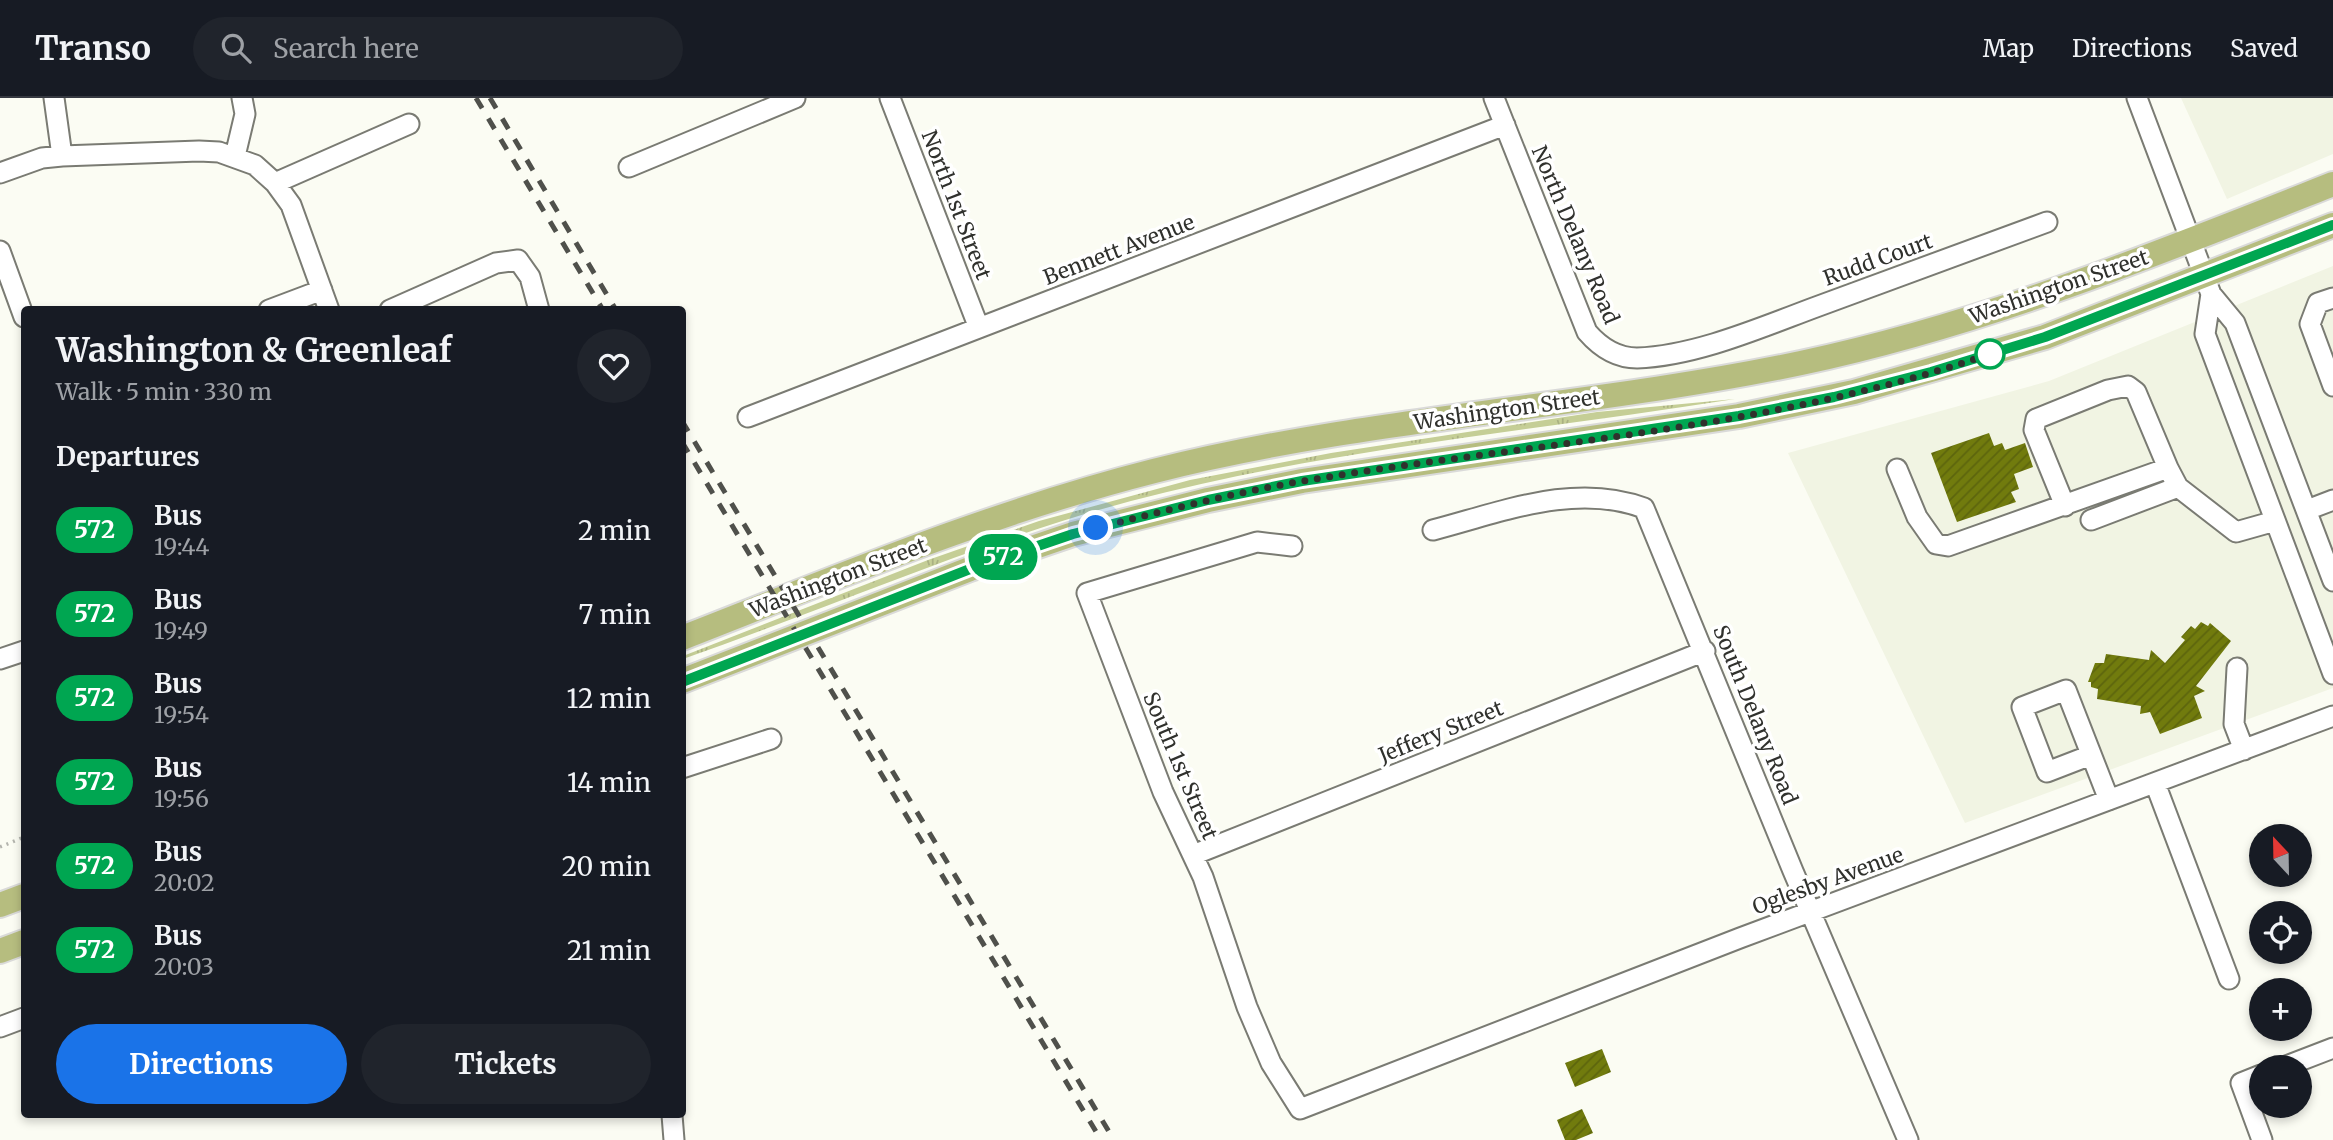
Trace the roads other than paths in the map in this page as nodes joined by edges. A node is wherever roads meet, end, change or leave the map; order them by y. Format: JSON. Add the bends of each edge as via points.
{"nodes":[{"id":1,"x":54,"y":98,"type":"edge"},
{"id":2,"x":242,"y":98,"type":"edge"},
{"id":3,"x":795,"y":98,"type":"edge"},
{"id":4,"x":890,"y":98,"type":"edge"},
{"id":5,"x":1494,"y":98,"type":"edge"},
{"id":6,"x":2137,"y":98,"type":"edge"},
{"id":7,"x":409,"y":124,"type":"dead end"},
{"id":8,"x":1505,"y":125,"type":"junction"},
{"id":9,"x":62,"y":156,"type":"junction"},
{"id":10,"x":235,"y":156,"type":"junction"},
{"id":11,"x":629,"y":167,"type":"dead end"},
{"id":12,"x":0,"y":173,"type":"edge"},
{"id":13,"x":275,"y":183,"type":"junction"},
{"id":14,"x":2333,"y":184,"type":"edge"},
{"id":15,"x":2047,"y":222,"type":"dead end"},
{"id":16,"x":2333,"y":225,"type":"edge"},
{"id":17,"x":2192,"y":240,"type":"junction"},
{"id":18,"x":0,"y":251,"type":"edge"},
{"id":19,"x":2207,"y":284,"type":"junction"},
{"id":20,"x":322,"y":290,"type":"junction"},
{"id":21,"x":2333,"y":298,"type":"edge"},
{"id":22,"x":280,"y":306,"type":"edge"},
{"id":23,"x":328,"y":306,"type":"edge"},
{"id":24,"x":399,"y":306,"type":"edge"},
{"id":25,"x":538,"y":306,"type":"edge"},
{"id":26,"x":21,"y":309,"type":"edge"},
{"id":27,"x":979,"y":328,"type":"junction"},
{"id":28,"x":1724,"y":339,"type":"joint"},
{"id":29,"x":2333,"y":386,"type":"edge"},
{"id":30,"x":748,"y":417,"type":"dead end"},
{"id":31,"x":2168,"y":468,"type":"junction"},
{"id":32,"x":1897,"y":469,"type":"dead end"},
{"id":33,"x":2178,"y":487,"type":"junction"},
{"id":34,"x":2333,"y":500,"type":"edge"},
{"id":35,"x":2065,"y":506,"type":"junction"},
{"id":36,"x":2307,"y":510,"type":"junction"},
{"id":37,"x":2091,"y":520,"type":"dead end"},
{"id":38,"x":2274,"y":521,"type":"junction"},
{"id":39,"x":1433,"y":530,"type":"dead end"},
{"id":40,"x":1292,"y":546,"type":"dead end"},
{"id":41,"x":2333,"y":581,"type":"edge"},
{"id":42,"x":686,"y":636,"type":"edge"},
{"id":43,"x":1705,"y":651,"type":"junction"},
{"id":44,"x":21,"y":652,"type":"edge"},
{"id":45,"x":0,"y":659,"type":"edge"},
{"id":46,"x":2237,"y":668,"type":"dead end"},
{"id":47,"x":2333,"y":674,"type":"edge"},
{"id":48,"x":686,"y":679,"type":"edge"},
{"id":49,"x":2333,"y":716,"type":"edge"},
{"id":50,"x":771,"y":739,"type":"dead end"},
{"id":51,"x":2244,"y":750,"type":"junction"},
{"id":52,"x":2091,"y":755,"type":"dead end"},
{"id":53,"x":686,"y":767,"type":"edge"},
{"id":54,"x":2155,"y":783,"type":"junction"},
{"id":55,"x":2109,"y":800,"type":"junction"},
{"id":56,"x":1193,"y":855,"type":"junction"},
{"id":57,"x":21,"y":897,"type":"edge"},
{"id":58,"x":0,"y":905,"type":"edge"},
{"id":59,"x":1811,"y":911,"type":"junction"},
{"id":60,"x":21,"y":943,"type":"edge"},
{"id":61,"x":0,"y":951,"type":"edge"},
{"id":62,"x":2229,"y":979,"type":"dead end"},
{"id":63,"x":21,"y":1019,"type":"edge"},
{"id":64,"x":0,"y":1027,"type":"edge"},
{"id":65,"x":2333,"y":1048,"type":"edge"},
{"id":66,"x":2312,"y":1056,"type":"edge"},
{"id":67,"x":2249,"y":1080,"type":"edge"},
{"id":68,"x":1341,"y":1094,"type":"joint"},
{"id":69,"x":2249,"y":1105,"type":"edge"},
{"id":70,"x":672,"y":1118,"type":"edge"},
{"id":71,"x":2254,"y":1118,"type":"edge"},
{"id":72,"x":674,"y":1140,"type":"edge"},
{"id":73,"x":1908,"y":1140,"type":"edge"},
{"id":74,"x":2262,"y":1140,"type":"edge"}],
"edges":[{"from":1,"to":9,"type":"street"},
{"from":2,"to":10,"type":"street","via":[[245,114]]},
{"from":3,"to":11,"type":"street"},
{"from":4,"to":27,"type":"street","name":"North 1st Street"},
{"from":5,"to":8,"type":"street","name":"North Delany Road"},
{"from":6,"to":17,"type":"street"},
{"from":7,"to":13,"type":"street"},
{"from":8,"to":27,"type":"street","name":"Bennett Avenue"},
{"from":8,"to":28,"type":"street","name":"North Delany Road","via":[[1587,332],[1598,345],[1636,358]]},
{"from":9,"to":10,"type":"street","via":[[199,151]]},
{"from":9,"to":12,"type":"street"},
{"from":10,"to":13,"type":"street","via":[[255,165]]},
{"from":13,"to":20,"type":"street","via":[[291,205]]},
{"from":14,"to":17,"type":"main road","name":"Washington Street"},
{"from":15,"to":28,"type":"street","name":"Rudd Court"},
{"from":16,"to":19,"type":"main road","name":"Washington Street"},
{"from":17,"to":19,"type":"street"},
{"from":17,"to":42,"type":"main road","name":"Washington Street","via":[[1996,312],[1852,352],[1733,376],[1325,438],[1153,471],[967,528]]},
{"from":18,"to":26,"type":"street"},
{"from":19,"to":36,"type":"street","via":[[2235,323]]},
{"from":19,"to":38,"type":"street","via":[[2205,334]]},
{"from":19,"to":48,"type":"main road","name":"Washington Street","via":[[1931,372],[1814,402],[1302,481],[1073,534]]},
{"from":20,"to":22,"type":"street"},
{"from":20,"to":23,"type":"street"},
{"from":21,"to":29,"type":"street","via":[[2318,303],[2310,324]]},
{"from":24,"to":25,"type":"street","via":[[495,263],[518,260],[530,277]]},
{"from":27,"to":30,"type":"street","name":"Bennett Avenue"},
{"from":31,"to":33,"type":"street"},
{"from":31,"to":35,"type":"street"},
{"from":31,"to":35,"type":"street","via":[[2136,392],[2128,386],[2108,390],[2036,419],[2034,430]]},
{"from":32,"to":35,"type":"street","via":[[1917,517],[1936,544],[1948,546]]},
{"from":33,"to":37,"type":"street"},
{"from":33,"to":38,"type":"street","via":[[2236,532]]},
{"from":34,"to":36,"type":"street"},
{"from":36,"to":41,"type":"street"},
{"from":38,"to":47,"type":"street"},
{"from":39,"to":43,"type":"street","name":"South Delany Road","via":[[1532,504],[1584,496],[1619,499],[1644,508]]},
{"from":40,"to":56,"type":"street","name":"South 1st Street","via":[[1257,542],[1087,593],[1163,792]]},
{"from":43,"to":56,"type":"street","name":"Jeffery Street"},
{"from":43,"to":59,"type":"street","name":"South Delany Road"},
{"from":44,"to":45,"type":"street"},
{"from":46,"to":51,"type":"street","via":[[2234,724]]},
{"from":49,"to":51,"type":"street","name":"Oglesby Avenue"},
{"from":50,"to":53,"type":"street"},
{"from":51,"to":54,"type":"street","name":"Oglesby Avenue"},
{"from":52,"to":55,"type":"street"},
{"from":54,"to":55,"type":"street","name":"Oglesby Avenue"},
{"from":54,"to":62,"type":"street"},
{"from":55,"to":59,"type":"street","name":"Oglesby Avenue"},
{"from":56,"to":68,"type":"street","name":"South 1st Street","via":[[1247,1007],[1284,1088],[1300,1109]]},
{"from":57,"to":58,"type":"main road"},
{"from":59,"to":68,"type":"street","name":"Oglesby Avenue"},
{"from":59,"to":73,"type":"street","name":"South Delany Road"},
{"from":60,"to":61,"type":"main road"},
{"from":63,"to":64,"type":"street"},
{"from":65,"to":66,"type":"street"},
{"from":67,"to":69,"type":"street","via":[[2241,1083]]},
{"from":70,"to":72,"type":"street"},
{"from":71,"to":74,"type":"street"}]}
